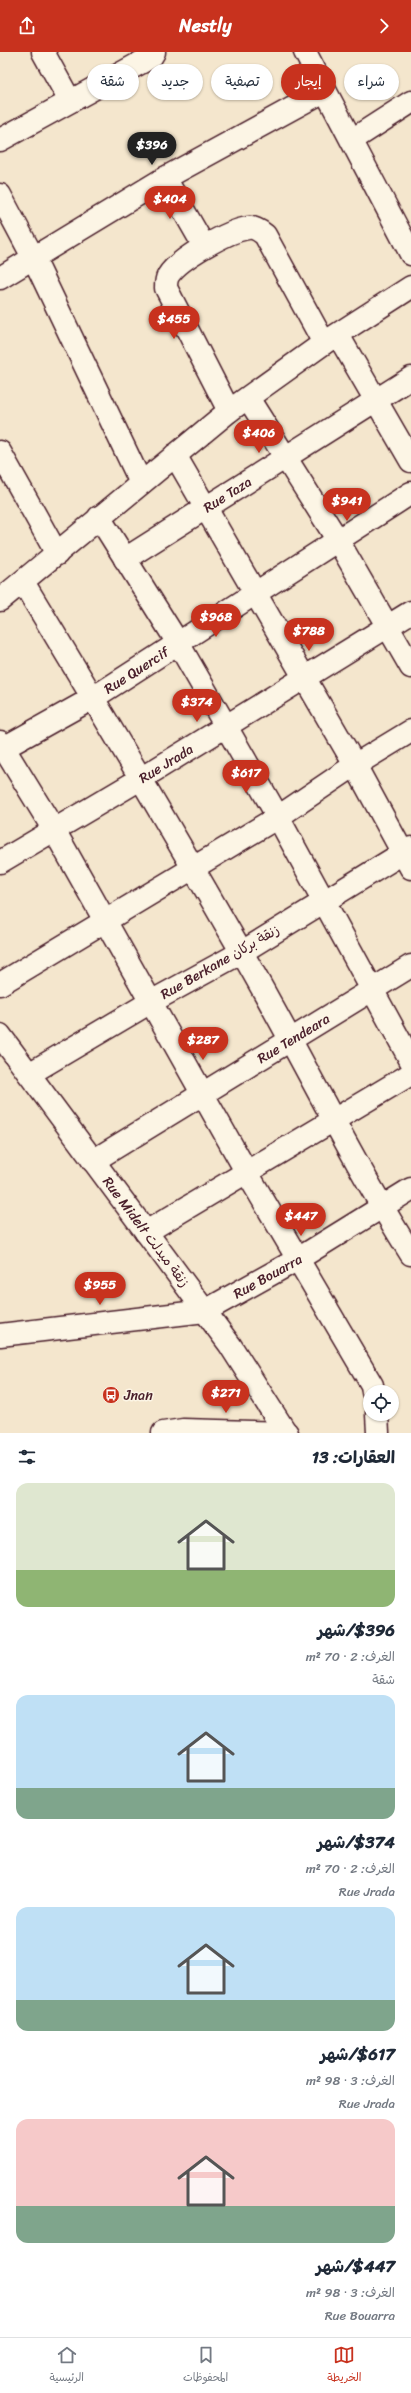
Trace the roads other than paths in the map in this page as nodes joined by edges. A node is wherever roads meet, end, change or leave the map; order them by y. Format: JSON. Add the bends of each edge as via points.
{"nodes":[{"id":1,"x":43,"y":52,"type":"edge"},
{"id":2,"x":154,"y":52,"type":"edge"},
{"id":3,"x":310,"y":54,"type":"edge"},
{"id":4,"x":314,"y":64,"type":"edge"},
{"id":5,"x":308,"y":100,"type":"edge"},
{"id":6,"x":329,"y":100,"type":"edge"},
{"id":7,"x":70,"y":101,"type":"junction"},
{"id":8,"x":411,"y":102,"type":"edge"},
{"id":9,"x":0,"y":140,"type":"edge"},
{"id":10,"x":352,"y":140,"type":"junction"},
{"id":11,"x":166,"y":178,"type":"junction"},
{"id":12,"x":0,"y":195,"type":"edge"},
{"id":13,"x":204,"y":246,"type":"junction"},
{"id":14,"x":411,"y":254,"type":"edge"},
{"id":15,"x":34,"y":259,"type":"junction"},
{"id":16,"x":0,"y":278,"type":"edge"},
{"id":17,"x":411,"y":287,"type":"edge"},
{"id":18,"x":331,"y":339,"type":"junction"},
{"id":19,"x":411,"y":378,"type":"edge"},
{"id":20,"x":248,"y":398,"type":"junction"},
{"id":21,"x":374,"y":401,"type":"junction"},
{"id":22,"x":229,"y":411,"type":"junction"},
{"id":23,"x":0,"y":452,"type":"edge"},
{"id":24,"x":175,"y":455,"type":"junction"},
{"id":25,"x":286,"y":456,"type":"junction"},
{"id":26,"x":411,"y":461,"type":"edge"},
{"id":27,"x":141,"y":483,"type":"junction"},
{"id":28,"x":411,"y":493,"type":"edge"},
{"id":29,"x":206,"y":508,"type":"junction"},
{"id":30,"x":100,"y":517,"type":"junction"},
{"id":31,"x":337,"y":539,"type":"junction"},
{"id":32,"x":57,"y":554,"type":"junction"},
{"id":33,"x":125,"y":559,"type":"junction"},
{"id":34,"x":23,"y":582,"type":"junction"},
{"id":35,"x":255,"y":592,"type":"junction"},
{"id":36,"x":0,"y":600,"type":"edge"},
{"id":37,"x":411,"y":612,"type":"edge"},
{"id":38,"x":389,"y":626,"type":"junction"},
{"id":39,"x":178,"y":643,"type":"junction"},
{"id":40,"x":411,"y":667,"type":"edge"},
{"id":41,"x":304,"y":677,"type":"junction"},
{"id":42,"x":93,"y":698,"type":"junction"},
{"id":43,"x":225,"y":725,"type":"junction"},
{"id":44,"x":411,"y":731,"type":"edge"},
{"id":45,"x":1,"y":747,"type":"edge"},
{"id":46,"x":355,"y":765,"type":"junction"},
{"id":47,"x":142,"y":778,"type":"junction"},
{"id":48,"x":278,"y":817,"type":"junction"},
{"id":49,"x":54,"y":830,"type":"junction"},
{"id":50,"x":408,"y":857,"type":"edge"},
{"id":51,"x":0,"y":862,"type":"edge"},
{"id":52,"x":193,"y":869,"type":"junction"},
{"id":53,"x":324,"y":900,"type":"junction"},
{"id":54,"x":106,"y":922,"type":"junction"},
{"id":55,"x":242,"y":952,"type":"junction"},
{"id":56,"x":411,"y":966,"type":"edge"},
{"id":57,"x":0,"y":984,"type":"edge"},
{"id":58,"x":372,"y":991,"type":"junction"},
{"id":59,"x":149,"y":1003,"type":"junction"},
{"id":60,"x":0,"y":1035,"type":"edge"},
{"id":61,"x":290,"y":1041,"type":"junction"},
{"id":62,"x":411,"y":1061,"type":"edge"},
{"id":63,"x":29,"y":1074,"type":"junction"},
{"id":64,"x":411,"y":1074,"type":"edge"},
{"id":65,"x":202,"y":1094,"type":"junction"},
{"id":66,"x":334,"y":1120,"type":"junction"},
{"id":67,"x":93,"y":1161,"type":"junction"},
{"id":68,"x":246,"y":1171,"type":"junction"},
{"id":69,"x":411,"y":1189,"type":"edge"},
{"id":70,"x":381,"y":1206,"type":"junction"},
{"id":71,"x":146,"y":1232,"type":"junction"},
{"id":72,"x":411,"y":1254,"type":"edge"},
{"id":73,"x":298,"y":1259,"type":"junction"},
{"id":74,"x":205,"y":1311,"type":"junction"},
{"id":75,"x":0,"y":1335,"type":"edge"},
{"id":76,"x":372,"y":1385,"type":"edge"},
{"id":77,"x":377,"y":1421,"type":"edge"},
{"id":78,"x":163,"y":1433,"type":"edge"},
{"id":79,"x":286,"y":1433,"type":"edge"},
{"id":80,"x":378,"y":1433,"type":"edge"}],
"edges":[{"from":1,"to":7,"type":"street"},
{"from":2,"to":7,"type":"street","via":[[151,58]]},
{"from":3,"to":4,"type":"street"},
{"from":5,"to":11,"type":"street"},
{"from":6,"to":10,"type":"street"},
{"from":7,"to":9,"type":"street"},
{"from":8,"to":10,"type":"street"},
{"from":10,"to":14,"type":"street"},
{"from":11,"to":13,"type":"street"},
{"from":11,"to":15,"type":"street"},
{"from":12,"to":15,"type":"street"},
{"from":13,"to":18,"type":"street","via":[[248,228],[260,231]]},
{"from":13,"to":22,"type":"street","via":[[173,270],[168,276],[166,288]]},
{"from":15,"to":16,"type":"street"},
{"from":15,"to":27,"type":"street"},
{"from":17,"to":18,"type":"street"},
{"from":18,"to":20,"type":"street"},
{"from":18,"to":21,"type":"street"},
{"from":19,"to":21,"type":"street","name":"Rue Taza"},
{"from":20,"to":22,"type":"street"},
{"from":20,"to":25,"type":"street"},
{"from":21,"to":25,"type":"street","name":"Rue Taza"},
{"from":21,"to":26,"type":"street"},
{"from":22,"to":24,"type":"street"},
{"from":23,"to":32,"type":"street"},
{"from":24,"to":27,"type":"street"},
{"from":24,"to":29,"type":"street"},
{"from":25,"to":29,"type":"street","name":"Rue Taza"},
{"from":25,"to":31,"type":"street"},
{"from":27,"to":30,"type":"street"},
{"from":28,"to":31,"type":"street","name":"Rue Quercif"},
{"from":29,"to":33,"type":"street","name":"Rue Taza"},
{"from":29,"to":35,"type":"street"},
{"from":30,"to":32,"type":"street"},
{"from":30,"to":33,"type":"street"},
{"from":31,"to":35,"type":"street","name":"Rue Quercif"},
{"from":31,"to":38,"type":"street"},
{"from":32,"to":34,"type":"street"},
{"from":33,"to":39,"type":"street"},
{"from":34,"to":36,"type":"street"},
{"from":34,"to":42,"type":"street"},
{"from":35,"to":39,"type":"street","name":"Rue Quercif"},
{"from":35,"to":41,"type":"street"},
{"from":37,"to":38,"type":"street","name":"Rue Jrada"},
{"from":38,"to":40,"type":"street"},
{"from":38,"to":41,"type":"street","name":"Rue Jrada"},
{"from":39,"to":42,"type":"street","name":"Rue Quercif"},
{"from":39,"to":43,"type":"street"},
{"from":41,"to":43,"type":"street","name":"Rue Jrada"},
{"from":41,"to":46,"type":"street"},
{"from":42,"to":45,"type":"street","name":"Rue Quercif"},
{"from":42,"to":47,"type":"street"},
{"from":43,"to":47,"type":"street","name":"Rue Jrada"},
{"from":43,"to":48,"type":"street"},
{"from":44,"to":46,"type":"street"},
{"from":45,"to":49,"type":"street"},
{"from":46,"to":48,"type":"street"},
{"from":46,"to":50,"type":"street"},
{"from":47,"to":49,"type":"street","name":"Rue Jrada"},
{"from":47,"to":52,"type":"street"},
{"from":48,"to":52,"type":"street"},
{"from":48,"to":53,"type":"street"},
{"from":49,"to":51,"type":"street","name":"Rue Jrada"},
{"from":49,"to":54,"type":"street"},
{"from":50,"to":53,"type":"street","name":"Rue Berkane زنقة بركان"},
{"from":52,"to":54,"type":"street"},
{"from":52,"to":55,"type":"street"},
{"from":53,"to":55,"type":"street","name":"Rue Berkane زنقة بركان"},
{"from":53,"to":58,"type":"street"},
{"from":54,"to":57,"type":"street"},
{"from":54,"to":59,"type":"street"},
{"from":55,"to":59,"type":"street","name":"Rue Berkane زنقة بركان"},
{"from":55,"to":61,"type":"street"},
{"from":56,"to":58,"type":"street","name":"Rue Tendeara"},
{"from":58,"to":61,"type":"street","name":"Rue Tendeara"},
{"from":58,"to":62,"type":"street"},
{"from":59,"to":63,"type":"street","name":"Rue Berkane زنقة بركان"},
{"from":59,"to":65,"type":"street"},
{"from":60,"to":63,"type":"street","name":"Rue Midelt زنقة ميدلت"},
{"from":61,"to":65,"type":"street","name":"Rue Tendeara"},
{"from":61,"to":66,"type":"street"},
{"from":63,"to":67,"type":"street","name":"Rue Midelt زنقة ميدلت"},
{"from":64,"to":66,"type":"street"},
{"from":65,"to":67,"type":"street","name":"Rue Tendeara"},
{"from":65,"to":68,"type":"street"},
{"from":66,"to":68,"type":"street"},
{"from":66,"to":70,"type":"street"},
{"from":67,"to":71,"type":"street","name":"Rue Midelt زنقة ميدلت"},
{"from":68,"to":71,"type":"street"},
{"from":68,"to":73,"type":"street"},
{"from":69,"to":70,"type":"street","name":"Rue Bouarra"},
{"from":70,"to":72,"type":"street"},
{"from":70,"to":73,"type":"street","name":"Rue Bouarra"},
{"from":71,"to":74,"type":"street","name":"Rue Midelt زنقة ميدلت"},
{"from":73,"to":74,"type":"street","name":"Rue Bouarra"},
{"from":73,"to":76,"type":"street"},
{"from":74,"to":75,"type":"street"},
{"from":74,"to":79,"type":"street","name":"Rue Midelt زنقة ميدلت","via":[[230,1345]]},
{"from":77,"to":80,"type":"street"},
{"from":78,"to":79,"type":"street","via":[[183,1430]]}]}
